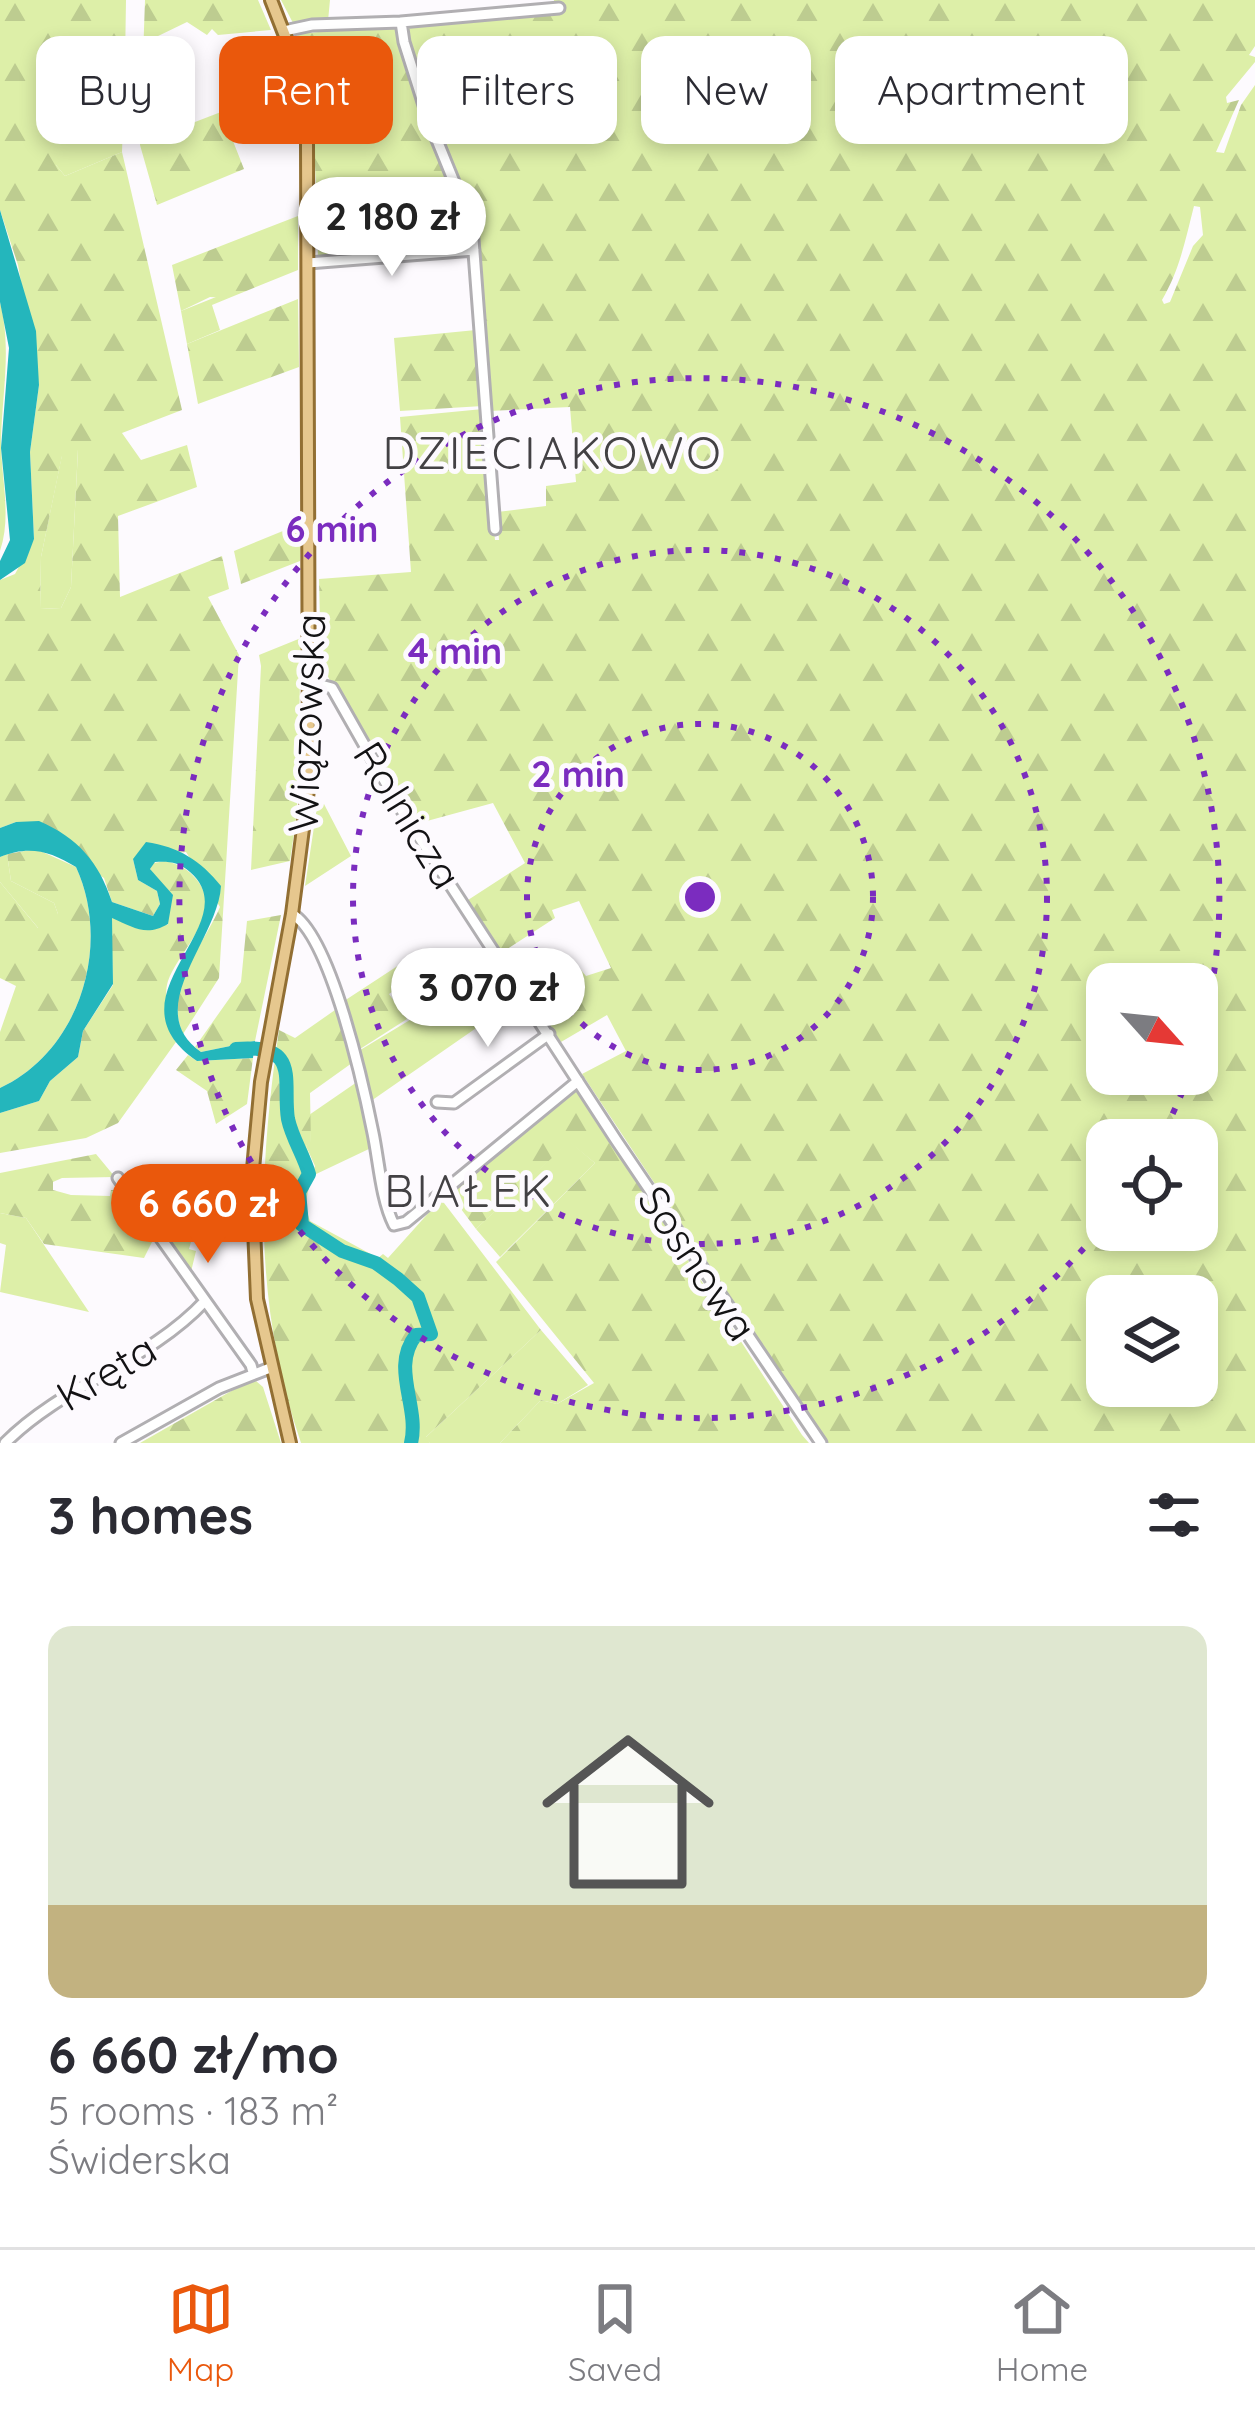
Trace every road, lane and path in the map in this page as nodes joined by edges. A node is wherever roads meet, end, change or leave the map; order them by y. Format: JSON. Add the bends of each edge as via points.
{"nodes":[{"id":1,"x":271,"y":0,"type":"edge"},
{"id":2,"x":559,"y":8,"type":"dead end"},
{"id":3,"x":401,"y":22,"type":"junction"},
{"id":4,"x":284,"y":31,"type":"junction"},
{"id":5,"x":474,"y":250,"type":"junction"},
{"id":6,"x":308,"y":263,"type":"junction"},
{"id":7,"x":496,"y":529,"type":"dead end"},
{"id":8,"x":310,"y":682,"type":"junction"},
{"id":9,"x":292,"y":914,"type":"junction"},
{"id":10,"x":549,"y":1034,"type":"junction"},
{"id":11,"x":578,"y":1081,"type":"junction"},
{"id":12,"x":437,"y":1102,"type":"dead end"},
{"id":13,"x":118,"y":1178,"type":"dead end"},
{"id":14,"x":205,"y":1301,"type":"junction"},
{"id":15,"x":270,"y":1368,"type":"junction"},
{"id":16,"x":253,"y":1372,"type":"junction"},
{"id":17,"x":5,"y":1443,"type":"edge"},
{"id":18,"x":121,"y":1443,"type":"edge"},
{"id":19,"x":290,"y":1443,"type":"edge"},
{"id":20,"x":821,"y":1443,"type":"edge"}],
"edges":[{"from":1,"to":4,"type":"main road","name":"Wiązowska"},
{"from":2,"to":3,"type":"street"},
{"from":3,"to":4,"type":"street"},
{"from":3,"to":5,"type":"street"},
{"from":4,"to":6,"type":"main road","name":"Wiązowska","via":[[307,143]]},
{"from":5,"to":6,"type":"street"},
{"from":5,"to":7,"type":"street"},
{"from":6,"to":8,"type":"main road","name":"Wiązowska"},
{"from":8,"to":9,"type":"main road","name":"Wiązowska","via":[[307,807]]},
{"from":8,"to":10,"type":"street","name":"Rolnicza","via":[[332,688]]},
{"from":9,"to":11,"type":"street","via":[[318,945],[333,986],[398,1227]]},
{"from":9,"to":15,"type":"main road","name":"Wiązowska","via":[[255,1127],[252,1232]]},
{"from":10,"to":11,"type":"street","name":"Rolnicza"},
{"from":10,"to":12,"type":"street","via":[[454,1103]]},
{"from":11,"to":20,"type":"street","name":"Sosnowa"},
{"from":13,"to":14,"type":"street"},
{"from":14,"to":16,"type":"street"},
{"from":14,"to":17,"type":"street","name":"Kręta","via":[[157,1344],[71,1391]]},
{"from":15,"to":16,"type":"street"},
{"from":15,"to":19,"type":"main road","name":"Wiązowska"},
{"from":16,"to":18,"type":"street"}]}
